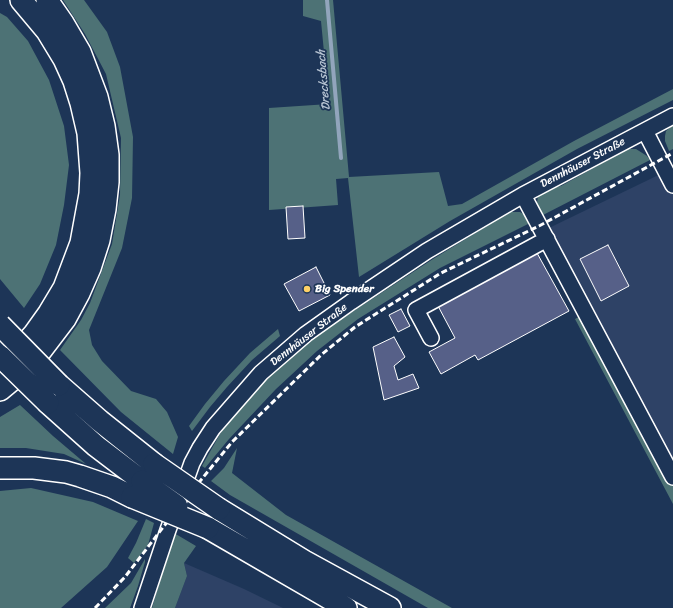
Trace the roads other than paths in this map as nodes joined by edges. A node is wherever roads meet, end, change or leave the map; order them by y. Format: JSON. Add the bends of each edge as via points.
{"nodes":[{"id":1,"x":21,"y":0,"type":"edge"},
{"id":2,"x":46,"y":0,"type":"edge"},
{"id":3,"x":673,"y":116,"type":"edge"},
{"id":4,"x":645,"y":130,"type":"junction"},
{"id":5,"x":673,"y":185,"type":"edge"},
{"id":6,"x":523,"y":194,"type":"junction"},
{"id":7,"x":547,"y":239,"type":"junction"},
{"id":8,"x":0,"y":325,"type":"edge"},
{"id":9,"x":431,"y":338,"type":"dead end"},
{"id":10,"x":0,"y":356,"type":"edge"},
{"id":11,"x":0,"y":368,"type":"edge"},
{"id":12,"x":0,"y":390,"type":"edge"},
{"id":13,"x":0,"y":468,"type":"edge"},
{"id":14,"x":673,"y":477,"type":"edge"},
{"id":15,"x":137,"y":489,"type":"junction"},
{"id":16,"x":142,"y":608,"type":"edge"},
{"id":17,"x":346,"y":608,"type":"edge"},
{"id":18,"x":390,"y":608,"type":"edge"}],
"edges":[{"from":1,"to":11,"type":"highway","via":[[48,31],[74,81],[88,133],[91,156],[90,187],[81,243],[64,288],[34,334]]},
{"from":2,"to":12,"type":"highway","via":[[80,52],[97,97],[108,156],[105,209],[90,268],[65,319],[30,365]]},
{"from":3,"to":4,"type":"street","name":"Dennhäuser Straße"},
{"from":4,"to":5,"type":"street"},
{"from":4,"to":6,"type":"street","name":"Dennhäuser Straße"},
{"from":6,"to":7,"type":"street"},
{"from":6,"to":16,"type":"street","name":"Dennhäuser Straße","via":[[427,251],[351,302],[306,334],[261,373],[213,428],[195,458]]},
{"from":7,"to":9,"type":"street","via":[[416,310]]},
{"from":7,"to":14,"type":"street"},
{"from":8,"to":18,"type":"highway","bridge":true,"via":[[59,385],[154,464],[219,509],[304,561]]},
{"from":10,"to":15,"type":"highway","bridge":true,"via":[[96,446]]},
{"from":13,"to":15,"type":"highway","via":[[34,468],[66,472],[112,487]]},
{"from":15,"to":17,"type":"highway","bridge":true}]}
